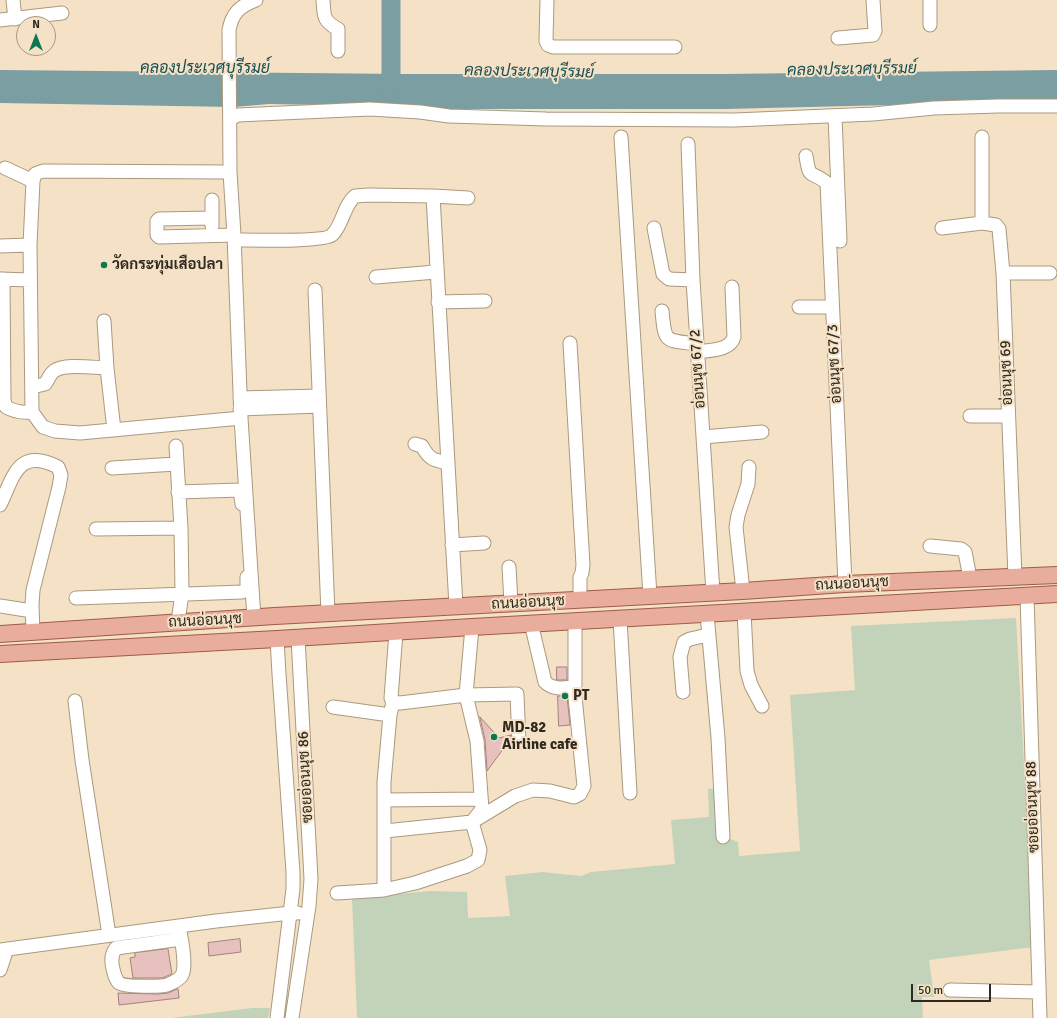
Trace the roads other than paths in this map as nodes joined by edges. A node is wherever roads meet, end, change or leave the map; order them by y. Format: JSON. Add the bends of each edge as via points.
{"nodes":[{"id":1,"x":13,"y":0,"type":"edge"},
{"id":2,"x":256,"y":0,"type":"edge"},
{"id":3,"x":323,"y":0,"type":"edge"},
{"id":4,"x":548,"y":0,"type":"edge"},
{"id":5,"x":873,"y":0,"type":"edge"},
{"id":6,"x":930,"y":0,"type":"edge"},
{"id":7,"x":62,"y":13,"type":"dead end"},
{"id":8,"x":15,"y":19,"type":"junction"},
{"id":9,"x":0,"y":20,"type":"edge"},
{"id":10,"x":930,"y":25,"type":"dead end"},
{"id":11,"x":838,"y":38,"type":"dead end"},
{"id":12,"x":675,"y":47,"type":"dead end"},
{"id":13,"x":338,"y":51,"type":"dead end"},
{"id":14,"x":1057,"y":106,"type":"edge"},
{"id":15,"x":835,"y":116,"type":"junction"},
{"id":16,"x":230,"y":117,"type":"junction"},
{"id":17,"x":621,"y":137,"type":"dead end"},
{"id":18,"x":982,"y":137,"type":"dead end"},
{"id":19,"x":688,"y":144,"type":"dead end"},
{"id":20,"x":806,"y":156,"type":"dead end"},
{"id":21,"x":5,"y":168,"type":"dead end"},
{"id":22,"x":230,"y":172,"type":"junction"},
{"id":23,"x":33,"y":181,"type":"junction"},
{"id":24,"x":433,"y":196,"type":"junction"},
{"id":25,"x":468,"y":198,"type":"dead end"},
{"id":26,"x":212,"y":200,"type":"dead end"},
{"id":27,"x":212,"y":218,"type":"junction"},
{"id":28,"x":982,"y":223,"type":"junction"},
{"id":29,"x":654,"y":228,"type":"dead end"},
{"id":30,"x":942,"y":228,"type":"dead end"},
{"id":31,"x":212,"y":236,"type":"junction"},
{"id":32,"x":234,"y":238,"type":"junction"},
{"id":33,"x":840,"y":241,"type":"dead end"},
{"id":34,"x":30,"y":245,"type":"junction"},
{"id":35,"x":0,"y":246,"type":"edge"},
{"id":36,"x":436,"y":272,"type":"junction"},
{"id":37,"x":1050,"y":273,"type":"dead end"},
{"id":38,"x":1003,"y":274,"type":"junction"},
{"id":39,"x":376,"y":277,"type":"dead end"},
{"id":40,"x":1,"y":279,"type":"edge"},
{"id":41,"x":30,"y":280,"type":"junction"},
{"id":42,"x":693,"y":280,"type":"junction"},
{"id":43,"x":732,"y":287,"type":"dead end"},
{"id":44,"x":315,"y":290,"type":"dead end"},
{"id":45,"x":485,"y":301,"type":"dead end"},
{"id":46,"x":438,"y":302,"type":"junction"},
{"id":47,"x":799,"y":307,"type":"dead end"},
{"id":48,"x":832,"y":307,"type":"junction"},
{"id":49,"x":662,"y":311,"type":"dead end"},
{"id":50,"x":104,"y":321,"type":"dead end"},
{"id":51,"x":2,"y":341,"type":"edge"},
{"id":52,"x":570,"y":343,"type":"dead end"},
{"id":53,"x":697,"y":348,"type":"junction"},
{"id":54,"x":107,"y":368,"type":"junction"},
{"id":55,"x":32,"y":387,"type":"junction"},
{"id":56,"x":319,"y":401,"type":"junction"},
{"id":57,"x":240,"y":408,"type":"junction"},
{"id":58,"x":32,"y":412,"type":"junction"},
{"id":59,"x":970,"y":416,"type":"dead end"},
{"id":60,"x":1008,"y":416,"type":"junction"},
{"id":61,"x":114,"y":430,"type":"junction"},
{"id":62,"x":762,"y":432,"type":"dead end"},
{"id":63,"x":703,"y":437,"type":"junction"},
{"id":64,"x":415,"y":444,"type":"dead end"},
{"id":65,"x":176,"y":446,"type":"dead end"},
{"id":66,"x":447,"y":463,"type":"junction"},
{"id":67,"x":176,"y":464,"type":"junction"},
{"id":68,"x":749,"y":467,"type":"dead end"},
{"id":69,"x":112,"y":468,"type":"dead end"},
{"id":70,"x":178,"y":492,"type":"junction"},
{"id":71,"x":0,"y":505,"type":"edge"},
{"id":72,"x":181,"y":528,"type":"junction"},
{"id":73,"x":96,"y":529,"type":"dead end"},
{"id":74,"x":484,"y":543,"type":"dead end"},
{"id":75,"x":452,"y":545,"type":"junction"},
{"id":76,"x":930,"y":546,"type":"dead end"},
{"id":77,"x":509,"y":567,"type":"dead end"},
{"id":78,"x":1057,"y":575,"type":"edge"},
{"id":79,"x":1015,"y":577,"type":"junction"},
{"id":80,"x":970,"y":578,"type":"junction"},
{"id":81,"x":845,"y":584,"type":"junction"},
{"id":82,"x":743,"y":591,"type":"junction"},
{"id":83,"x":182,"y":593,"type":"junction"},
{"id":84,"x":713,"y":593,"type":"junction"},
{"id":85,"x":1057,"y":594,"type":"edge"},
{"id":86,"x":650,"y":596,"type":"junction"},
{"id":87,"x":1027,"y":596,"type":"junction"},
{"id":88,"x":76,"y":598,"type":"dead end"},
{"id":89,"x":580,"y":600,"type":"junction"},
{"id":90,"x":511,"y":603,"type":"junction"},
{"id":91,"x":0,"y":606,"type":"edge"},
{"id":92,"x":456,"y":606,"type":"junction"},
{"id":93,"x":32,"y":611,"type":"junction"},
{"id":94,"x":744,"y":612,"type":"junction"},
{"id":95,"x":328,"y":614,"type":"junction"},
{"id":96,"x":707,"y":614,"type":"junction"},
{"id":97,"x":275,"y":616,"type":"junction"},
{"id":98,"x":295,"y":616,"type":"junction"},
{"id":99,"x":254,"y":618,"type":"junction"},
{"id":100,"x":620,"y":619,"type":"junction"},
{"id":101,"x":575,"y":621,"type":"junction"},
{"id":102,"x":178,"y":622,"type":"junction"},
{"id":103,"x":531,"y":623,"type":"junction"},
{"id":104,"x":472,"y":627,"type":"junction"},
{"id":105,"x":33,"y":632,"type":"junction"},
{"id":106,"x":396,"y":632,"type":"junction"},
{"id":107,"x":0,"y":634,"type":"edge"},
{"id":108,"x":708,"y":635,"type":"junction"},
{"id":109,"x":298,"y":638,"type":"junction"},
{"id":110,"x":277,"y":639,"type":"junction"},
{"id":111,"x":0,"y":654,"type":"edge"},
{"id":112,"x":574,"y":687,"type":"junction"},
{"id":113,"x":683,"y":692,"type":"dead end"},
{"id":114,"x":466,"y":695,"type":"junction"},
{"id":115,"x":75,"y":701,"type":"dead end"},
{"id":116,"x":393,"y":702,"type":"junction"},
{"id":117,"x":762,"y":706,"type":"dead end"},
{"id":118,"x":333,"y":707,"type":"dead end"},
{"id":119,"x":390,"y":716,"type":"junction"},
{"id":120,"x":519,"y":743,"type":"dead end"},
{"id":121,"x":630,"y":793,"type":"dead end"},
{"id":122,"x":481,"y":799,"type":"junction"},
{"id":123,"x":384,"y":800,"type":"junction"},
{"id":124,"x":472,"y":822,"type":"junction"},
{"id":125,"x":385,"y":831,"type":"junction"},
{"id":126,"x":723,"y":837,"type":"dead end"},
{"id":127,"x":384,"y":890,"type":"junction"},
{"id":128,"x":337,"y":893,"type":"dead end"},
{"id":129,"x":290,"y":912,"type":"junction"},
{"id":130,"x":308,"y":915,"type":"junction"},
{"id":131,"x":179,"y":926,"type":"junction"},
{"id":132,"x":109,"y":935,"type":"junction"},
{"id":133,"x":181,"y":939,"type":"junction"},
{"id":134,"x":3,"y":949,"type":"edge"},
{"id":135,"x":0,"y":970,"type":"edge"},
{"id":136,"x":950,"y":990,"type":"dead end"},
{"id":137,"x":1039,"y":992,"type":"junction"},
{"id":138,"x":277,"y":1018,"type":"edge"},
{"id":139,"x":292,"y":1018,"type":"edge"},
{"id":140,"x":1040,"y":1018,"type":"edge"}],
"edges":[{"from":1,"to":8,"type":"street"},
{"from":2,"to":16,"type":"street","via":[[237,10],[231,20]]},
{"from":3,"to":13,"type":"street","via":[[324,15],[328,24],[338,29]]},
{"from":4,"to":12,"type":"street","via":[[546,41],[553,47]]},
{"from":5,"to":11,"type":"street","via":[[873,35]]},
{"from":6,"to":10,"type":"street"},
{"from":7,"to":8,"type":"street"},
{"from":8,"to":9,"type":"street"},
{"from":14,"to":15,"type":"street","via":[[934,108]]},
{"from":15,"to":16,"type":"street","via":[[735,120],[546,119],[449,116],[370,109]]},
{"from":15,"to":33,"type":"street"},
{"from":16,"to":22,"type":"street"},
{"from":17,"to":86,"type":"street"},
{"from":18,"to":28,"type":"street"},
{"from":19,"to":42,"type":"street","name":"อ่อนนุช 67/2"},
{"from":20,"to":48,"type":"street","name":"อ่อนนุช 67/3","via":[[808,171],[827,183]]},
{"from":21,"to":23,"type":"street"},
{"from":22,"to":23,"type":"street","via":[[43,171],[37,172]]},
{"from":22,"to":32,"type":"street"},
{"from":23,"to":34,"type":"street"},
{"from":24,"to":25,"type":"street"},
{"from":24,"to":32,"type":"street","via":[[355,196],[336,230],[329,237],[309,240]]},
{"from":24,"to":36,"type":"street"},
{"from":26,"to":27,"type":"street"},
{"from":27,"to":31,"type":"street"},
{"from":27,"to":31,"type":"street","via":[[157,221],[159,237]]},
{"from":28,"to":30,"type":"street","name":"อ่อนนุช 69"},
{"from":28,"to":38,"type":"street","name":"อ่อนนุช 69","via":[[996,225],[999,229]]},
{"from":29,"to":42,"type":"street","via":[[663,274],[669,280]]},
{"from":31,"to":32,"type":"street"},
{"from":32,"to":57,"type":"street"},
{"from":34,"to":35,"type":"street"},
{"from":34,"to":41,"type":"street"},
{"from":36,"to":39,"type":"street"},
{"from":36,"to":46,"type":"street"},
{"from":37,"to":38,"type":"street"},
{"from":38,"to":60,"type":"street","name":"อ่อนนุช 69"},
{"from":40,"to":41,"type":"street"},
{"from":40,"to":51,"type":"street"},
{"from":41,"to":55,"type":"street"},
{"from":42,"to":53,"type":"street","name":"อ่อนนุช 67/2"},
{"from":43,"to":53,"type":"street","via":[[733,341],[723,348]]},
{"from":44,"to":56,"type":"street"},
{"from":45,"to":46,"type":"street"},
{"from":46,"to":66,"type":"street"},
{"from":47,"to":48,"type":"street"},
{"from":48,"to":81,"type":"street","name":"อ่อนนุช 67/3"},
{"from":49,"to":53,"type":"street","via":[[664,332],[668,339]]},
{"from":50,"to":54,"type":"street"},
{"from":51,"to":58,"type":"street","via":[[6,407],[22,413]]},
{"from":52,"to":89,"type":"street","via":[[582,564]]},
{"from":53,"to":63,"type":"street","name":"อ่อนนุช 67/2"},
{"from":54,"to":55,"type":"street","via":[[61,368],[54,371],[45,384]]},
{"from":54,"to":61,"type":"street"},
{"from":55,"to":58,"type":"street"},
{"from":56,"to":57,"type":"street"},
{"from":56,"to":95,"type":"street"},
{"from":57,"to":61,"type":"street"},
{"from":57,"to":99,"type":"street"},
{"from":58,"to":61,"type":"street","via":[[43,426],[55,431],[80,433]]},
{"from":59,"to":60,"type":"street"},
{"from":60,"to":79,"type":"street","name":"อ่อนนุช 69"},
{"from":62,"to":63,"type":"street"},
{"from":63,"to":84,"type":"street","name":"อ่อนนุช 67/2"},
{"from":64,"to":66,"type":"street","via":[[422,446],[428,456]]},
{"from":65,"to":67,"type":"street"},
{"from":66,"to":75,"type":"street"},
{"from":67,"to":69,"type":"street"},
{"from":67,"to":70,"type":"street"},
{"from":68,"to":82,"type":"street","via":[[748,484],[736,527]]},
{"from":70,"to":72,"type":"street"},
{"from":70,"to":83,"type":"street","via":[[240,490],[248,585],[242,592]]},
{"from":71,"to":93,"type":"street","via":[[17,469],[25,462],[32,460],[58,467],[61,475],[59,487],[33,590]]},
{"from":72,"to":73,"type":"street"},
{"from":72,"to":83,"type":"street"},
{"from":74,"to":75,"type":"street"},
{"from":75,"to":92,"type":"street"},
{"from":76,"to":80,"type":"street","via":[[961,549],[965,552]]},
{"from":77,"to":90,"type":"street"},
{"from":78,"to":79,"type":"main road","name":"ถนนอ่อนนุช"},
{"from":79,"to":80,"type":"main road","name":"ถนนอ่อนนุช"},
{"from":80,"to":81,"type":"main road","name":"ถนนอ่อนนุช"},
{"from":81,"to":82,"type":"main road","name":"ถนนอ่อนนุช"},
{"from":82,"to":84,"type":"main road","name":"ถนนอ่อนนุช"},
{"from":83,"to":88,"type":"street"},
{"from":83,"to":102,"type":"street"},
{"from":84,"to":86,"type":"main road","name":"ถนนอ่อนนุช"},
{"from":85,"to":87,"type":"main road","name":"ถนนอ่อนนุช"},
{"from":86,"to":89,"type":"main road","name":"ถนนอ่อนนุช"},
{"from":87,"to":94,"type":"main road","name":"ถนนอ่อนนุช"},
{"from":87,"to":137,"type":"street","name":"ซอยอ่อนนุช 88"},
{"from":89,"to":90,"type":"main road","name":"ถนนอ่อนนุช"},
{"from":90,"to":92,"type":"main road","name":"ถนนอ่อนนุช"},
{"from":91,"to":93,"type":"street"},
{"from":92,"to":95,"type":"main road","name":"ถนนอ่อนนุช"},
{"from":93,"to":105,"type":"street"},
{"from":94,"to":96,"type":"main road","name":"ถนนอ่อนนุช"},
{"from":94,"to":117,"type":"street","via":[[747,671]]},
{"from":95,"to":98,"type":"main road","name":"ถนนอ่อนนุช"},
{"from":96,"to":100,"type":"main road","name":"ถนนอ่อนนุช"},
{"from":96,"to":108,"type":"street"},
{"from":97,"to":98,"type":"main road","name":"ถนนอ่อนนุช"},
{"from":97,"to":99,"type":"main road","name":"ถนนอ่อนนุช"},
{"from":97,"to":110,"type":"main road"},
{"from":98,"to":109,"type":"main road"},
{"from":99,"to":102,"type":"main road","name":"ถนนอ่อนนุช"},
{"from":100,"to":101,"type":"main road","name":"ถนนอ่อนนุช"},
{"from":100,"to":121,"type":"street"},
{"from":101,"to":103,"type":"main road","name":"ถนนอ่อนนุช"},
{"from":101,"to":112,"type":"street"},
{"from":102,"to":105,"type":"main road","name":"ถนนอ่อนนุช"},
{"from":103,"to":104,"type":"main road","name":"ถนนอ่อนนุช"},
{"from":103,"to":112,"type":"street","via":[[545,682],[556,688]]},
{"from":104,"to":106,"type":"main road","name":"ถนนอ่อนนุช"},
{"from":104,"to":114,"type":"street"},
{"from":105,"to":107,"type":"main road","name":"ถนนอ่อนนุช"},
{"from":106,"to":109,"type":"main road","name":"ถนนอ่อนนุช"},
{"from":106,"to":116,"type":"street","via":[[391,698]]},
{"from":108,"to":113,"type":"street","via":[[684,642],[680,657]]},
{"from":108,"to":126,"type":"street","via":[[713,670]]},
{"from":109,"to":110,"type":"main road","name":"ถนนอ่อนนุช"},
{"from":109,"to":130,"type":"street","name":"ซอยอ่อนนุช 86","via":[[311,879]]},
{"from":110,"to":111,"type":"main road","name":"ถนนอ่อนนุช"},
{"from":110,"to":129,"type":"street","name":"ซอยอ่อนนุช 86","via":[[294,872]]},
{"from":112,"to":124,"type":"street","via":[[584,786],[580,794],[574,797],[533,790],[515,796]]},
{"from":114,"to":116,"type":"street"},
{"from":114,"to":120,"type":"street","via":[[517,694]]},
{"from":114,"to":122,"type":"street","via":[[477,741]]},
{"from":115,"to":132,"type":"street"},
{"from":116,"to":119,"type":"street"},
{"from":118,"to":119,"type":"street"},
{"from":119,"to":123,"type":"street"},
{"from":122,"to":123,"type":"street"},
{"from":122,"to":124,"type":"street","via":[[482,809]]},
{"from":123,"to":125,"type":"street"},
{"from":124,"to":125,"type":"street"},
{"from":124,"to":127,"type":"street","via":[[480,850],[478,860],[468,866],[415,883]]},
{"from":125,"to":127,"type":"street"},
{"from":127,"to":128,"type":"street"},
{"from":129,"to":130,"type":"street"},
{"from":129,"to":131,"type":"street"},
{"from":129,"to":138,"type":"street","name":"ซอยอ่อนนุช 86"},
{"from":130,"to":139,"type":"street","name":"ซอยอ่อนนุช 86"},
{"from":131,"to":132,"type":"street"},
{"from":131,"to":133,"type":"street"},
{"from":132,"to":134,"type":"street"},
{"from":133,"to":133,"type":"street","via":[[116,948],[112,952],[115,978],[127,986],[166,985],[176,980],[182,975],[184,966]]},
{"from":134,"to":135,"type":"street"},
{"from":136,"to":137,"type":"street"},
{"from":137,"to":140,"type":"street","name":"ซอยอ่อนนุช 88"}]}
